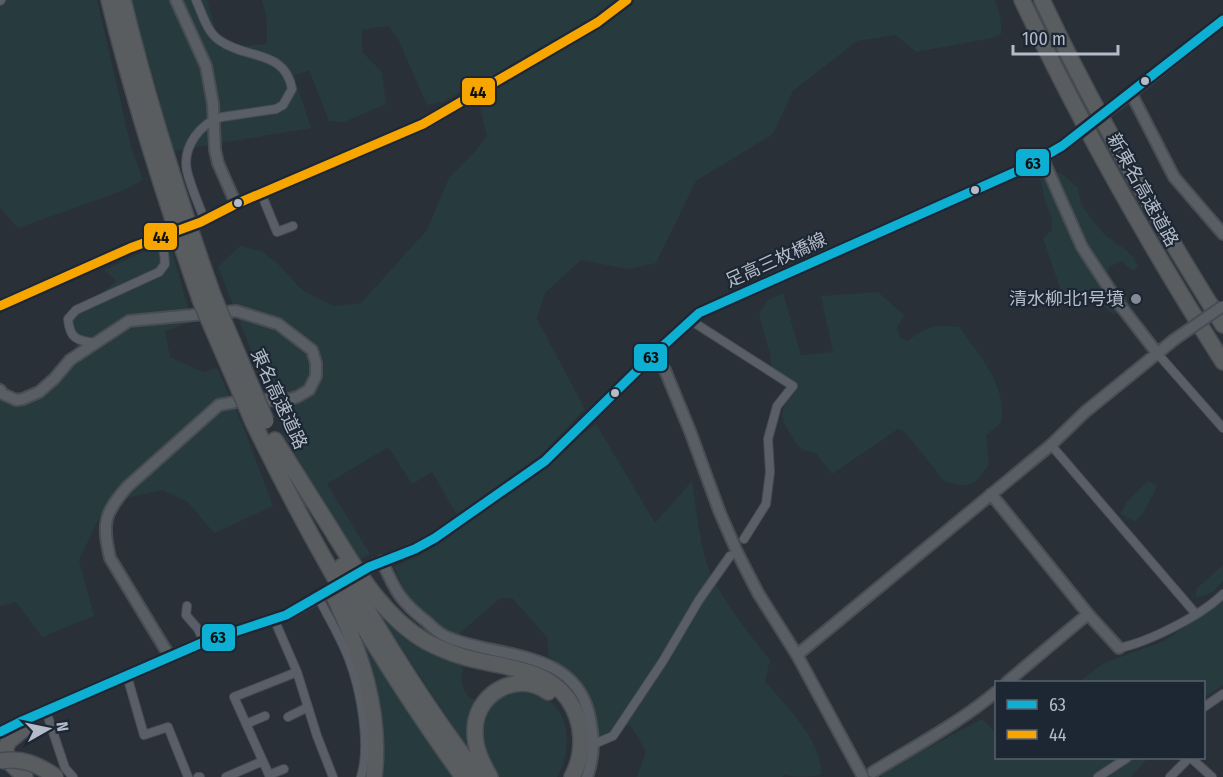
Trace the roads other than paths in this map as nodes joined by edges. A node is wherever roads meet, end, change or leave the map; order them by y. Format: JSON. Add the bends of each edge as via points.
{"nodes":[{"id":1,"x":109,"y":0,"type":"edge"},
{"id":2,"x":123,"y":0,"type":"edge"},
{"id":3,"x":176,"y":0,"type":"edge"},
{"id":4,"x":196,"y":0,"type":"edge"},
{"id":5,"x":627,"y":0,"type":"edge"},
{"id":6,"x":1022,"y":0,"type":"edge"},
{"id":7,"x":1042,"y":0,"type":"edge"},
{"id":8,"x":1223,"y":20,"type":"edge"},
{"id":9,"x":1088,"y":94,"type":"junction"},
{"id":10,"x":1128,"y":95,"type":"junction"},
{"id":11,"x":214,"y":119,"type":"junction"},
{"id":12,"x":1042,"y":159,"type":"junction"},
{"id":13,"x":261,"y":193,"type":"junction"},
{"id":14,"x":236,"y":204,"type":"junction"},
{"id":15,"x":203,"y":221,"type":"junction"},
{"id":16,"x":293,"y":226,"type":"dead end"},
{"id":17,"x":1223,"y":234,"type":"edge"},
{"id":18,"x":161,"y":236,"type":"junction"},
{"id":19,"x":208,"y":300,"type":"junction"},
{"id":20,"x":0,"y":306,"type":"edge"},
{"id":21,"x":1223,"y":306,"type":"edge"},
{"id":22,"x":690,"y":320,"type":"junction"},
{"id":23,"x":1223,"y":325,"type":"edge"},
{"id":24,"x":1204,"y":331,"type":"junction"},
{"id":25,"x":95,"y":343,"type":"junction"},
{"id":26,"x":1157,"y":353,"type":"junction"},
{"id":27,"x":653,"y":355,"type":"junction"},
{"id":28,"x":1223,"y":362,"type":"edge"},
{"id":29,"x":1223,"y":367,"type":"edge"},
{"id":30,"x":0,"y":390,"type":"edge"},
{"id":31,"x":260,"y":421,"type":"junction"},
{"id":32,"x":1223,"y":428,"type":"edge"},
{"id":33,"x":275,"y":440,"type":"junction"},
{"id":34,"x":1051,"y":445,"type":"junction"},
{"id":35,"x":285,"y":488,"type":"junction"},
{"id":36,"x":991,"y":494,"type":"junction"},
{"id":37,"x":744,"y":539,"type":"dead end"},
{"id":38,"x":730,"y":556,"type":"dead end"},
{"id":39,"x":382,"y":561,"type":"junction"},
{"id":40,"x":1223,"y":594,"type":"edge"},
{"id":41,"x":320,"y":596,"type":"junction"},
{"id":42,"x":187,"y":606,"type":"dead end"},
{"id":43,"x":1088,"y":614,"type":"junction"},
{"id":44,"x":1196,"y":614,"type":"junction"},
{"id":45,"x":274,"y":619,"type":"junction"},
{"id":46,"x":204,"y":642,"type":"junction"},
{"id":47,"x":1119,"y":648,"type":"joint"},
{"id":48,"x":797,"y":655,"type":"junction"},
{"id":49,"x":171,"y":657,"type":"junction"},
{"id":50,"x":297,"y":672,"type":"junction"},
{"id":51,"x":127,"y":676,"type":"junction"},
{"id":52,"x":1008,"y":681,"type":"edge"},
{"id":53,"x":995,"y":693,"type":"edge"},
{"id":54,"x":1223,"y":693,"type":"edge"},
{"id":55,"x":1205,"y":706,"type":"edge"},
{"id":56,"x":308,"y":707,"type":"junction"},
{"id":57,"x":46,"y":711,"type":"junction"},
{"id":58,"x":265,"y":716,"type":"dead end"},
{"id":59,"x":288,"y":717,"type":"dead end"},
{"id":60,"x":246,"y":724,"type":"junction"},
{"id":61,"x":25,"y":728,"type":"junction"},
{"id":62,"x":0,"y":732,"type":"edge"},
{"id":63,"x":0,"y":742,"type":"edge"},
{"id":64,"x":594,"y":744,"type":"junction"},
{"id":65,"x":1125,"y":759,"type":"edge"},
{"id":66,"x":1189,"y":759,"type":"edge"},
{"id":67,"x":1191,"y":759,"type":"edge"},
{"id":68,"x":263,"y":761,"type":"junction"},
{"id":69,"x":10,"y":766,"type":"edge"},
{"id":70,"x":284,"y":769,"type":"dead end"},
{"id":71,"x":868,"y":774,"type":"edge"},
{"id":72,"x":270,"y":776,"type":"edge"},
{"id":73,"x":56,"y":777,"type":"edge"},
{"id":74,"x":73,"y":777,"type":"edge"},
{"id":75,"x":188,"y":777,"type":"edge"},
{"id":76,"x":226,"y":777,"type":"edge"},
{"id":77,"x":333,"y":777,"type":"edge"},
{"id":78,"x":361,"y":777,"type":"edge"},
{"id":79,"x":374,"y":777,"type":"edge"},
{"id":80,"x":463,"y":777,"type":"edge"},
{"id":81,"x":478,"y":777,"type":"edge"},
{"id":82,"x":490,"y":777,"type":"edge"},
{"id":83,"x":564,"y":777,"type":"edge"},
{"id":84,"x":573,"y":777,"type":"edge"},
{"id":85,"x":587,"y":777,"type":"edge"},
{"id":86,"x":1098,"y":777,"type":"edge"},
{"id":87,"x":1170,"y":777,"type":"edge"},
{"id":88,"x":1212,"y":777,"type":"edge"}],
"edges":[{"from":1,"to":19,"type":"highway","name":"東名高速道路","via":[[145,138]]},
{"from":2,"to":19,"type":"highway","name":"東名高速道路"},
{"from":3,"to":11,"type":"street","via":[[206,66]]},
{"from":4,"to":11,"type":"street","via":[[218,40],[283,67],[292,90],[276,109]]},
{"from":5,"to":13,"type":"street","via":[[598,22],[423,124]]},
{"from":6,"to":24,"type":"highway","name":"新東名高速道路","via":[[1078,115]]},
{"from":7,"to":9,"type":"highway","name":"新東名高速道路"},
{"from":8,"to":10,"type":"street","name":"足高三枚橋線"},
{"from":9,"to":21,"type":"highway"},
{"from":9,"to":23,"type":"highway","name":"新東名高速道路"},
{"from":10,"to":12,"type":"street","name":"足高三枚橋線","bridge":true},
{"from":10,"to":17,"type":"street","via":[[1174,177]]},
{"from":11,"to":14,"type":"street","via":[[218,163]]},
{"from":11,"to":15,"type":"street","via":[[196,134],[187,159]]},
{"from":12,"to":22,"type":"street","name":"足高三枚橋線","via":[[714,305]]},
{"from":12,"to":26,"type":"street","via":[[1082,247]]},
{"from":13,"to":14,"type":"street"},
{"from":13,"to":16,"type":"street","via":[[277,232]]},
{"from":14,"to":15,"type":"street"},
{"from":15,"to":18,"type":"street","bridge":true},
{"from":18,"to":20,"type":"street"},
{"from":18,"to":25,"type":"street","via":[[165,264],[159,272],[76,310],[68,319],[69,332],[77,340]]},
{"from":19,"to":31,"type":"highway","name":"東名高速道路","bridge":true},
{"from":21,"to":26,"type":"street","bridge":true},
{"from":22,"to":27,"type":"street","name":"足高三枚橋線"},
{"from":22,"to":37,"type":"street","via":[[793,386],[777,406],[768,439],[766,504]]},
{"from":24,"to":28,"type":"highway","name":"新東名高速道路"},
{"from":24,"to":29,"type":"highway"},
{"from":25,"to":30,"type":"street","via":[[70,360],[39,392],[16,400]]},
{"from":25,"to":49,"type":"street","via":[[129,321],[236,311],[278,324],[312,350],[316,363],[316,376],[309,390],[297,397],[219,405],[127,487],[106,519],[111,558]]},
{"from":26,"to":32,"type":"street"},
{"from":26,"to":34,"type":"street"},
{"from":27,"to":39,"type":"street","name":"足高三枚橋線","via":[[545,461],[435,538]]},
{"from":27,"to":48,"type":"street","via":[[665,370],[738,554]]},
{"from":31,"to":33,"type":"highway","name":"東名高速道路"},
{"from":31,"to":35,"type":"highway","name":"東名高速道路"},
{"from":33,"to":81,"type":"highway","name":"東名高速道路","via":[[366,608]]},
{"from":33,"to":84,"type":"highway","via":[[359,575],[401,623],[427,642],[461,657],[537,675],[569,700],[582,743]]},
{"from":34,"to":36,"type":"street"},
{"from":34,"to":44,"type":"street"},
{"from":35,"to":79,"type":"highway","via":[[363,667],[375,727]]},
{"from":35,"to":80,"type":"highway","name":"東名高速道路","via":[[395,679]]},
{"from":36,"to":43,"type":"street"},
{"from":36,"to":48,"type":"street"},
{"from":38,"to":64,"type":"street","via":[[613,736]]},
{"from":39,"to":41,"type":"street","name":"足高三枚橋線","bridge":true},
{"from":39,"to":64,"type":"street","via":[[400,598],[443,636],[537,660],[563,675],[582,696]]},
{"from":40,"to":44,"type":"street"},
{"from":41,"to":45,"type":"street","name":"足高三枚橋線"},
{"from":41,"to":78,"type":"street","via":[[346,652],[358,692],[365,747]]},
{"from":42,"to":46,"type":"street","via":[[186,615]]},
{"from":43,"to":47,"type":"street"},
{"from":43,"to":52,"type":"street"},
{"from":44,"to":47,"type":"street"},
{"from":45,"to":46,"type":"street","name":"足高三枚橋線"},
{"from":45,"to":50,"type":"street"},
{"from":46,"to":49,"type":"street","name":"足高三枚橋線"},
{"from":48,"to":71,"type":"street"},
{"from":49,"to":51,"type":"street","name":"足高三枚橋線"},
{"from":50,"to":56,"type":"street"},
{"from":50,"to":60,"type":"street","via":[[234,697]]},
{"from":51,"to":57,"type":"street","name":"足高三枚橋線"},
{"from":51,"to":75,"type":"street","via":[[144,735],[168,728]]},
{"from":53,"to":71,"type":"street","via":[[955,723]]},
{"from":54,"to":55,"type":"street"},
{"from":56,"to":59,"type":"street"},
{"from":56,"to":77,"type":"street"},
{"from":57,"to":61,"type":"street","name":"足高三枚橋線"},
{"from":57,"to":62,"type":"street","name":"足高三枚橋線"},
{"from":57,"to":74,"type":"street","via":[[65,768]]},
{"from":58,"to":60,"type":"street"},
{"from":60,"to":68,"type":"street"},
{"from":61,"to":63,"type":"street","name":"足高三枚橋線"},
{"from":61,"to":69,"type":"highway","via":[[5,749]]},
{"from":64,"to":85,"type":"street"},
{"from":65,"to":86,"type":"street"},
{"from":66,"to":87,"type":"street"},
{"from":67,"to":88,"type":"street"},
{"from":68,"to":72,"type":"street"},
{"from":68,"to":76,"type":"street"},
{"from":69,"to":73,"type":"highway","bridge":true,"via":[[10,760],[26,761]]},
{"from":70,"to":72,"type":"street"},
{"from":82,"to":83,"type":"highway","via":[[476,743],[476,717],[490,696],[502,687],[519,683],[543,688],[567,714],[574,747]]}]}
